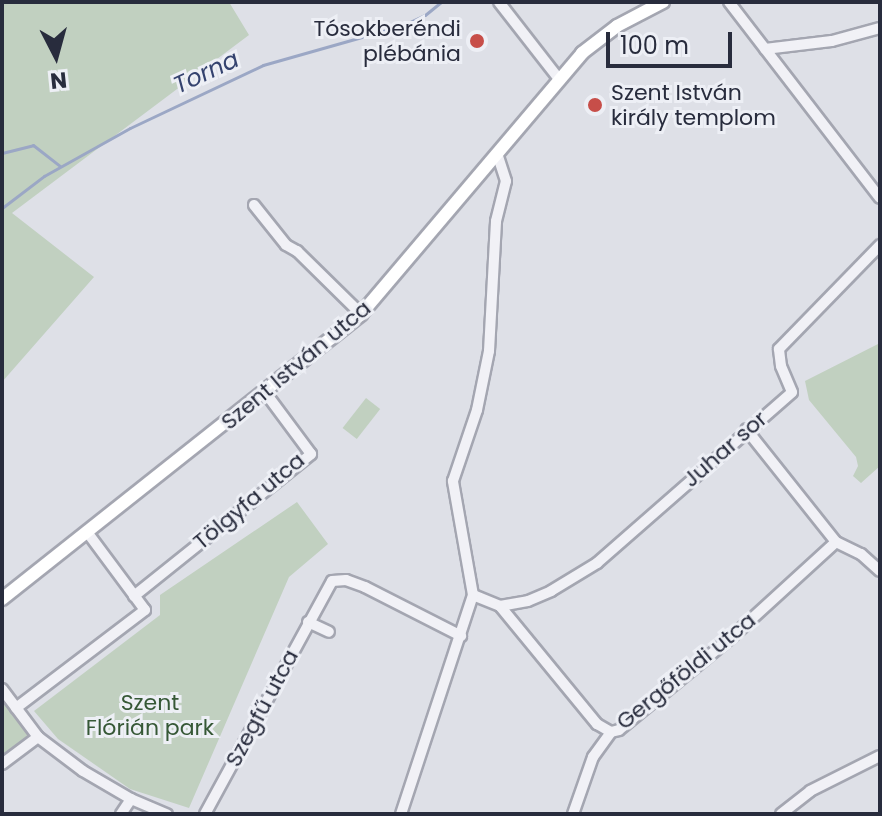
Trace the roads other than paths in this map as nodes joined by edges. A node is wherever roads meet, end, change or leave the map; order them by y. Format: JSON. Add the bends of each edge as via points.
{"nodes":[{"id":1,"x":499,"y":2,"type":"edge"},
{"id":2,"x":663,"y":2,"type":"edge"},
{"id":3,"x":729,"y":2,"type":"edge"},
{"id":4,"x":880,"y":28,"type":"edge"},
{"id":5,"x":765,"y":49,"type":"junction"},
{"id":6,"x":559,"y":79,"type":"junction"},
{"id":7,"x":497,"y":154,"type":"junction"},
{"id":8,"x":880,"y":198,"type":"edge"},
{"id":9,"x":254,"y":205,"type":"dead end"},
{"id":10,"x":880,"y":245,"type":"edge"},
{"id":11,"x":361,"y":314,"type":"junction"},
{"id":12,"x":265,"y":392,"type":"junction"},
{"id":13,"x":746,"y":429,"type":"junction"},
{"id":14,"x":87,"y":532,"type":"junction"},
{"id":15,"x":836,"y":542,"type":"junction"},
{"id":16,"x":880,"y":571,"type":"edge"},
{"id":17,"x":473,"y":595,"type":"junction"},
{"id":18,"x":134,"y":596,"type":"junction"},
{"id":19,"x":2,"y":599,"type":"edge"},
{"id":20,"x":500,"y":606,"type":"junction"},
{"id":21,"x":308,"y":622,"type":"junction"},
{"id":22,"x":329,"y":632,"type":"dead end"},
{"id":23,"x":461,"y":636,"type":"junction"},
{"id":24,"x":2,"y":689,"type":"edge"},
{"id":25,"x":16,"y":708,"type":"junction"},
{"id":26,"x":611,"y":732,"type":"junction"},
{"id":27,"x":38,"y":737,"type":"junction"},
{"id":28,"x":880,"y":756,"type":"edge"},
{"id":29,"x":2,"y":764,"type":"edge"},
{"id":30,"x":131,"y":799,"type":"junction"},
{"id":31,"x":121,"y":814,"type":"edge"},
{"id":32,"x":167,"y":814,"type":"edge"},
{"id":33,"x":205,"y":814,"type":"edge"},
{"id":34,"x":401,"y":814,"type":"edge"},
{"id":35,"x":573,"y":814,"type":"edge"},
{"id":36,"x":781,"y":814,"type":"edge"}],
"edges":[{"from":1,"to":6,"type":"street"},
{"from":2,"to":6,"type":"main road","name":"Szent István utca","via":[[600,37]]},
{"from":3,"to":5,"type":"street"},
{"from":4,"to":5,"type":"street","via":[[832,41]]},
{"from":5,"to":8,"type":"street"},
{"from":6,"to":7,"type":"main road","name":"Szent István utca"},
{"from":7,"to":11,"type":"main road","name":"Szent István utca"},
{"from":7,"to":17,"type":"street","via":[[506,181],[496,221],[489,351],[477,410],[453,481]]},
{"from":9,"to":11,"type":"street","via":[[286,245]]},
{"from":10,"to":13,"type":"street","name":"Juhar sor","via":[[784,340],[778,358],[792,392]]},
{"from":11,"to":12,"type":"main road","name":"Szent István utca"},
{"from":12,"to":14,"type":"main road","name":"Szent István utca"},
{"from":12,"to":18,"type":"street","name":"Tölgyfa utca","via":[[311,454]]},
{"from":13,"to":15,"type":"street"},
{"from":13,"to":20,"type":"street","name":"Juhar sor","via":[[597,563],[551,591]]},
{"from":14,"to":18,"type":"street"},
{"from":14,"to":19,"type":"main road","name":"Szent István utca"},
{"from":15,"to":16,"type":"street"},
{"from":15,"to":26,"type":"street","name":"Gergőföldi utca","via":[[636,718]]},
{"from":17,"to":20,"type":"street","name":"Gergőföldi utca"},
{"from":17,"to":23,"type":"street"},
{"from":18,"to":25,"type":"street","via":[[145,610]]},
{"from":20,"to":26,"type":"street","name":"Gergőföldi utca","via":[[597,724]]},
{"from":21,"to":22,"type":"street"},
{"from":21,"to":23,"type":"street","name":"Szegfű utca","via":[[327,587],[338,579],[365,587]]},
{"from":21,"to":33,"type":"street","name":"Szegfű utca"},
{"from":23,"to":34,"type":"street"},
{"from":24,"to":25,"type":"street"},
{"from":25,"to":27,"type":"street"},
{"from":26,"to":35,"type":"street","via":[[593,757]]},
{"from":27,"to":29,"type":"street"},
{"from":27,"to":30,"type":"street"},
{"from":28,"to":36,"type":"street","via":[[810,791]]},
{"from":30,"to":31,"type":"street"},
{"from":30,"to":32,"type":"street"}]}
